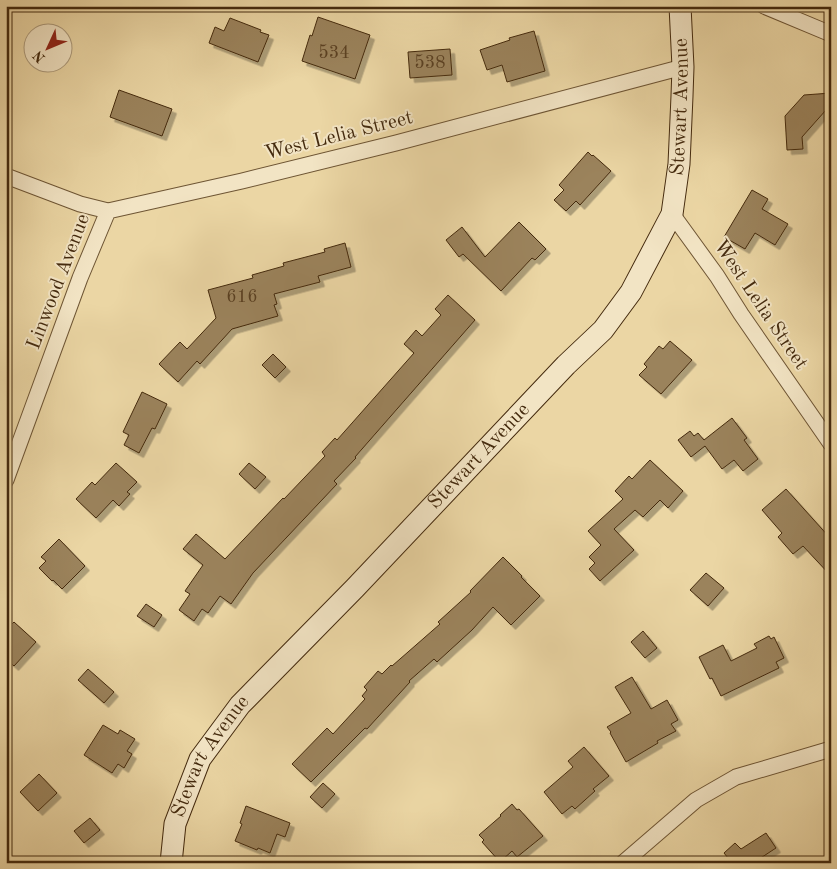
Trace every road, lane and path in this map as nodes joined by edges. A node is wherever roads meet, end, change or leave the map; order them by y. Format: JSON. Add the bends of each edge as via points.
{"nodes":[{"id":1,"x":680,"y":6,"type":"edge"},
{"id":2,"x":764,"y":6,"type":"edge"},
{"id":3,"x":831,"y":34,"type":"edge"},
{"id":4,"x":683,"y":67,"type":"junction"},
{"id":5,"x":6,"y":176,"type":"edge"},
{"id":6,"x":108,"y":211,"type":"junction"},
{"id":7,"x":672,"y":214,"type":"junction"},
{"id":8,"x":831,"y":444,"type":"edge"},
{"id":9,"x":6,"y":480,"type":"edge"},
{"id":10,"x":831,"y":749,"type":"edge"},
{"id":11,"x":171,"y":863,"type":"edge"},
{"id":12,"x":623,"y":863,"type":"edge"}],
"edges":[{"from":1,"to":4,"type":"street","name":"Stewart Avenue"},
{"from":2,"to":3,"type":"street"},
{"from":4,"to":6,"type":"street","name":"West Lelia Street","via":[[396,143]]},
{"from":4,"to":7,"type":"street","name":"Stewart Avenue","via":[[679,164]]},
{"from":5,"to":6,"type":"street","name":"West Lelia Street"},
{"from":6,"to":9,"type":"street","name":"Linwood Avenue"},
{"from":7,"to":8,"type":"street","name":"West Lelia Street"},
{"from":7,"to":11,"type":"street","name":"Stewart Avenue","via":[[630,292],[603,330],[240,705],[200,758],[175,824]]},
{"from":10,"to":12,"type":"street","via":[[736,777],[696,800]]}]}
